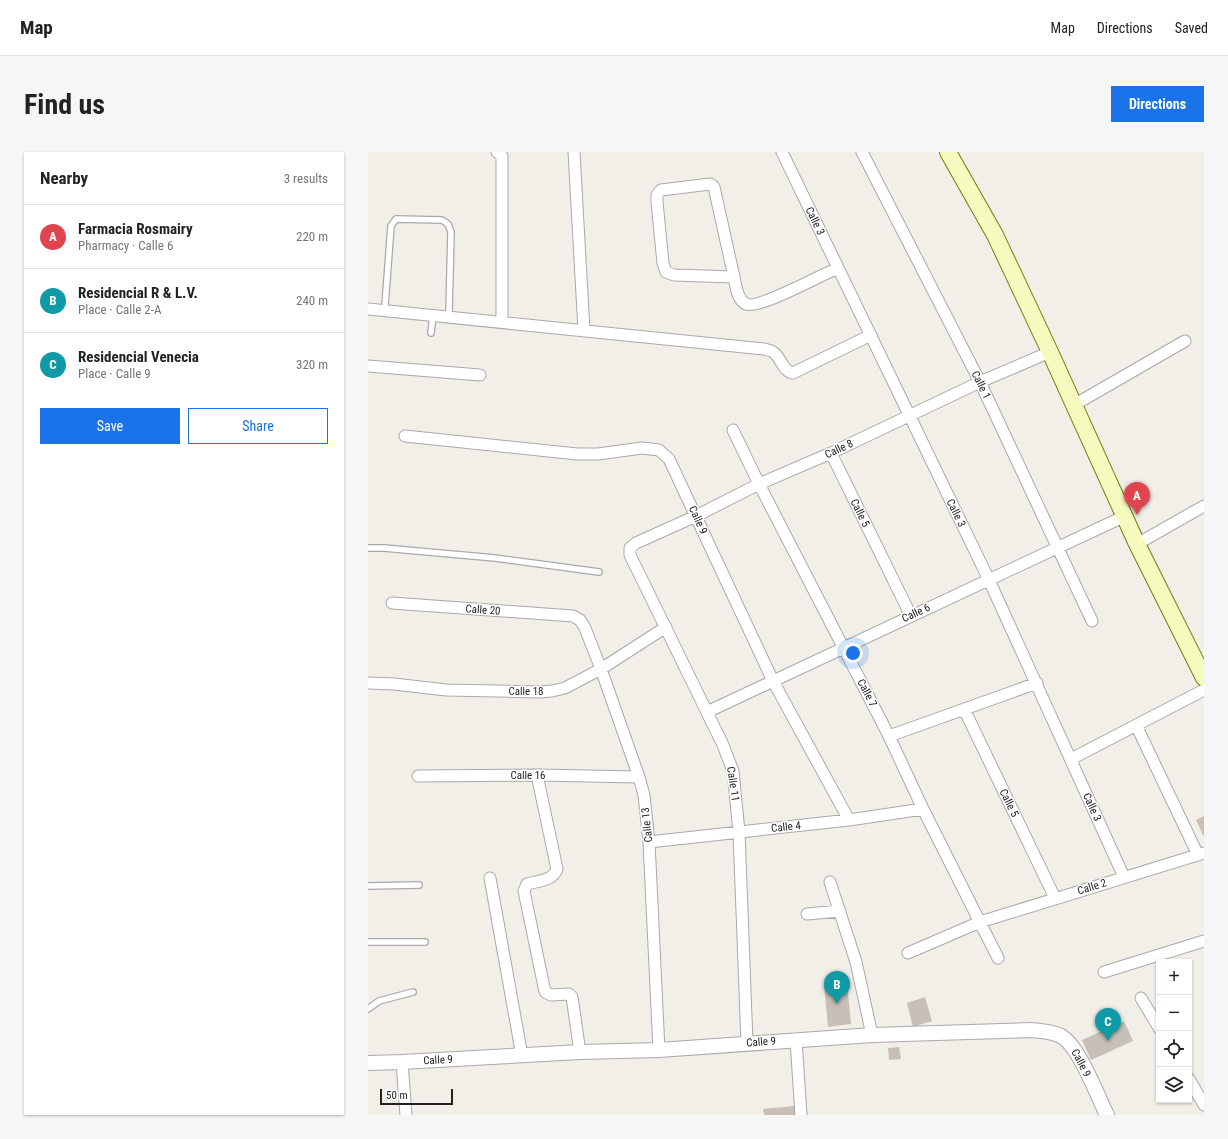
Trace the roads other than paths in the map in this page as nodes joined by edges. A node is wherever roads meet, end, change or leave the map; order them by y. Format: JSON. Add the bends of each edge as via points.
{"nodes":[{"id":1,"x":497,"y":152,"type":"edge"},
{"id":2,"x":574,"y":152,"type":"edge"},
{"id":3,"x":782,"y":152,"type":"edge"},
{"id":4,"x":862,"y":152,"type":"edge"},
{"id":5,"x":948,"y":152,"type":"edge"},
{"id":6,"x":838,"y":268,"type":"junction"},
{"id":7,"x":734,"y":277,"type":"junction"},
{"id":8,"x":385,"y":308,"type":"junction"},
{"id":9,"x":368,"y":309,"type":"edge"},
{"id":10,"x":449,"y":314,"type":"junction"},
{"id":11,"x":433,"y":315,"type":"junction"},
{"id":12,"x":502,"y":322,"type":"junction"},
{"id":13,"x":584,"y":330,"type":"junction"},
{"id":14,"x":432,"y":333,"type":"dead end"},
{"id":15,"x":871,"y":335,"type":"junction"},
{"id":16,"x":1185,"y":341,"type":"dead end"},
{"id":17,"x":1050,"y":352,"type":"junction"},
{"id":18,"x":368,"y":366,"type":"edge"},
{"id":19,"x":480,"y":375,"type":"dead end"},
{"id":20,"x":980,"y":382,"type":"junction"},
{"id":21,"x":1074,"y":405,"type":"junction"},
{"id":22,"x":909,"y":416,"type":"junction"},
{"id":23,"x":733,"y":430,"type":"dead end"},
{"id":24,"x":405,"y":436,"type":"dead end"},
{"id":25,"x":831,"y":453,"type":"junction"},
{"id":26,"x":759,"y":484,"type":"junction"},
{"id":27,"x":1204,"y":506,"type":"edge"},
{"id":28,"x":696,"y":516,"type":"junction"},
{"id":29,"x":1125,"y":516,"type":"junction"},
{"id":30,"x":1137,"y":544,"type":"junction"},
{"id":31,"x":368,"y":548,"type":"edge"},
{"id":32,"x":630,"y":548,"type":"joint"},
{"id":33,"x":1058,"y":549,"type":"junction"},
{"id":34,"x":599,"y":572,"type":"dead end"},
{"id":35,"x":989,"y":580,"type":"junction"},
{"id":36,"x":392,"y":603,"type":"dead end"},
{"id":37,"x":573,"y":616,"type":"joint"},
{"id":38,"x":911,"y":616,"type":"junction"},
{"id":39,"x":1092,"y":621,"type":"dead end"},
{"id":40,"x":666,"y":627,"type":"junction"},
{"id":41,"x":843,"y":648,"type":"junction"},
{"id":42,"x":601,"y":669,"type":"junction"},
{"id":43,"x":1204,"y":678,"type":"edge"},
{"id":44,"x":772,"y":681,"type":"junction"},
{"id":45,"x":368,"y":683,"type":"edge"},
{"id":46,"x":1037,"y":683,"type":"junction"},
{"id":47,"x":1204,"y":690,"type":"edge"},
{"id":48,"x":964,"y":709,"type":"junction"},
{"id":49,"x":707,"y":712,"type":"junction"},
{"id":50,"x":1136,"y":725,"type":"junction"},
{"id":51,"x":889,"y":736,"type":"junction"},
{"id":52,"x":1071,"y":759,"type":"junction"},
{"id":53,"x":537,"y":775,"type":"junction"},
{"id":54,"x":418,"y":776,"type":"dead end"},
{"id":55,"x":639,"y":777,"type":"junction"},
{"id":56,"x":924,"y":809,"type":"junction"},
{"id":57,"x":849,"y":820,"type":"junction"},
{"id":58,"x":739,"y":832,"type":"junction"},
{"id":59,"x":649,"y":842,"type":"junction"},
{"id":60,"x":1201,"y":854,"type":"edge"},
{"id":61,"x":1124,"y":877,"type":"junction"},
{"id":62,"x":490,"y":878,"type":"dead end"},
{"id":63,"x":830,"y":882,"type":"dead end"},
{"id":64,"x":419,"y":885,"type":"dead end"},
{"id":65,"x":368,"y":886,"type":"edge"},
{"id":66,"x":1055,"y":898,"type":"junction"},
{"id":67,"x":840,"y":911,"type":"junction"},
{"id":68,"x":807,"y":914,"type":"dead end"},
{"id":69,"x":980,"y":922,"type":"junction"},
{"id":70,"x":1204,"y":941,"type":"edge"},
{"id":71,"x":368,"y":942,"type":"edge"},
{"id":72,"x":425,"y":942,"type":"dead end"},
{"id":73,"x":908,"y":954,"type":"dead end"},
{"id":74,"x":998,"y":958,"type":"dead end"},
{"id":75,"x":1104,"y":972,"type":"dead end"},
{"id":76,"x":414,"y":992,"type":"dead end"},
{"id":77,"x":1141,"y":998,"type":"dead end"},
{"id":78,"x":368,"y":1009,"type":"edge"},
{"id":79,"x":1156,"y":1023,"type":"edge"},
{"id":80,"x":872,"y":1035,"type":"junction"},
{"id":81,"x":796,"y":1040,"type":"junction"},
{"id":82,"x":747,"y":1043,"type":"junction"},
{"id":83,"x":659,"y":1050,"type":"junction"},
{"id":84,"x":580,"y":1052,"type":"junction"},
{"id":85,"x":522,"y":1056,"type":"junction"},
{"id":86,"x":402,"y":1062,"type":"junction"},
{"id":87,"x":368,"y":1063,"type":"edge"},
{"id":88,"x":1192,"y":1084,"type":"edge"},
{"id":89,"x":1204,"y":1105,"type":"edge"},
{"id":90,"x":406,"y":1115,"type":"edge"},
{"id":91,"x":801,"y":1115,"type":"edge"},
{"id":92,"x":1107,"y":1115,"type":"edge"}],
"edges":[{"from":1,"to":12,"type":"street","via":[[502,156]]},
{"from":2,"to":13,"type":"street"},
{"from":3,"to":6,"type":"street","name":"Calle 3"},
{"from":4,"to":20,"type":"street","name":"Calle 1"},
{"from":5,"to":17,"type":"main road","via":[[995,236]]},
{"from":6,"to":7,"type":"street","via":[[772,299],[750,305],[741,299]]},
{"from":6,"to":15,"type":"street","name":"Calle 3"},
{"from":7,"to":7,"type":"street","via":[[714,187],[710,184],[661,190],[657,195],[657,202],[666,272],[674,275]]},
{"from":8,"to":9,"type":"street"},
{"from":8,"to":10,"type":"lane","via":[[391,226],[396,219],[442,220],[448,224],[451,232]]},
{"from":8,"to":11,"type":"street"},
{"from":10,"to":11,"type":"street"},
{"from":10,"to":12,"type":"street"},
{"from":11,"to":14,"type":"lane"},
{"from":12,"to":13,"type":"street"},
{"from":13,"to":15,"type":"street","via":[[764,349],[772,351],[789,373]]},
{"from":15,"to":22,"type":"street","name":"Calle 3"},
{"from":16,"to":21,"type":"street"},
{"from":17,"to":20,"type":"street","name":"Calle 8"},
{"from":17,"to":21,"type":"main road"},
{"from":18,"to":19,"type":"street"},
{"from":20,"to":22,"type":"street","name":"Calle 8"},
{"from":20,"to":33,"type":"street","name":"Calle 1"},
{"from":21,"to":29,"type":"main road"},
{"from":22,"to":25,"type":"street","name":"Calle 8"},
{"from":22,"to":35,"type":"street","name":"Calle 3"},
{"from":23,"to":26,"type":"street","name":"Calle 7"},
{"from":24,"to":28,"type":"street","name":"Calle 9","via":[[577,454],[642,448],[659,450],[669,459]]},
{"from":25,"to":26,"type":"street","name":"Calle 8"},
{"from":25,"to":38,"type":"street","name":"Calle 5"},
{"from":26,"to":28,"type":"street","name":"Calle 8"},
{"from":26,"to":41,"type":"street","name":"Calle 7"},
{"from":27,"to":30,"type":"street"},
{"from":28,"to":32,"type":"street","name":"Calle 8"},
{"from":28,"to":44,"type":"street","name":"Calle 9"},
{"from":29,"to":30,"type":"main road"},
{"from":29,"to":33,"type":"street","name":"Calle 6"},
{"from":30,"to":43,"type":"main road"},
{"from":31,"to":34,"type":"lane","via":[[495,558]]},
{"from":32,"to":40,"type":"street","name":"Calle 11","via":[[630,555]]},
{"from":33,"to":35,"type":"street","name":"Calle 6"},
{"from":33,"to":39,"type":"street","name":"Calle 1"},
{"from":35,"to":38,"type":"street","name":"Calle 6"},
{"from":35,"to":46,"type":"street","name":"Calle 3"},
{"from":36,"to":37,"type":"street","name":"Calle 20"},
{"from":37,"to":42,"type":"street","name":"Calle 13","via":[[580,620],[585,628]]},
{"from":38,"to":41,"type":"street","name":"Calle 6"},
{"from":40,"to":42,"type":"street","name":"Calle 18"},
{"from":40,"to":49,"type":"street","name":"Calle 11"},
{"from":41,"to":44,"type":"street","name":"Calle 6"},
{"from":41,"to":51,"type":"street","name":"Calle 7"},
{"from":42,"to":45,"type":"street","name":"Calle 18","via":[[565,688],[540,692],[446,690]]},
{"from":42,"to":55,"type":"street","name":"Calle 13"},
{"from":44,"to":49,"type":"street","name":"Calle 6"},
{"from":44,"to":57,"type":"street","name":"Calle 9"},
{"from":46,"to":48,"type":"street"},
{"from":46,"to":52,"type":"street","name":"Calle 3"},
{"from":47,"to":50,"type":"street"},
{"from":48,"to":51,"type":"street"},
{"from":48,"to":66,"type":"street","name":"Calle 5"},
{"from":49,"to":58,"type":"street","name":"Calle 11","via":[[733,771]]},
{"from":50,"to":52,"type":"street"},
{"from":50,"to":60,"type":"street"},
{"from":51,"to":56,"type":"street","name":"Calle 7"},
{"from":52,"to":61,"type":"street","name":"Calle 3"},
{"from":53,"to":54,"type":"street","name":"Calle 16"},
{"from":53,"to":55,"type":"street","name":"Calle 16"},
{"from":53,"to":84,"type":"street","via":[[557,869],[550,878],[527,884],[524,891],[545,992],[551,995],[569,994],[572,997]]},
{"from":55,"to":59,"type":"street","name":"Calle 13","via":[[644,795]]},
{"from":56,"to":57,"type":"street","name":"Calle 4"},
{"from":56,"to":69,"type":"street","name":"Calle 7"},
{"from":57,"to":58,"type":"street","name":"Calle 4"},
{"from":58,"to":59,"type":"street","name":"Calle 4"},
{"from":58,"to":82,"type":"street","name":"Calle 11"},
{"from":59,"to":83,"type":"street","name":"Calle 13"},
{"from":60,"to":61,"type":"street","name":"Calle 2"},
{"from":61,"to":66,"type":"street","name":"Calle 2"},
{"from":62,"to":85,"type":"street"},
{"from":63,"to":67,"type":"street"},
{"from":64,"to":65,"type":"lane"},
{"from":66,"to":69,"type":"street","name":"Calle 2"},
{"from":67,"to":68,"type":"street"},
{"from":67,"to":80,"type":"street","via":[[856,962]]},
{"from":69,"to":73,"type":"street","name":"Calle 2"},
{"from":69,"to":74,"type":"street","name":"Calle 7"},
{"from":70,"to":75,"type":"street"},
{"from":71,"to":72,"type":"lane"},
{"from":76,"to":78,"type":"lane","via":[[379,1001]]},
{"from":77,"to":79,"type":"street"},
{"from":80,"to":81,"type":"street","name":"Calle 9"},
{"from":80,"to":92,"type":"street","name":"Calle 9","via":[[1031,1030],[1054,1033],[1064,1038],[1075,1049]]},
{"from":81,"to":82,"type":"street","name":"Calle 9"},
{"from":81,"to":91,"type":"street"},
{"from":82,"to":83,"type":"street","name":"Calle 9"},
{"from":83,"to":84,"type":"street","name":"Calle 9"},
{"from":84,"to":85,"type":"street","name":"Calle 9"},
{"from":85,"to":86,"type":"street","name":"Calle 9"},
{"from":86,"to":87,"type":"street","name":"Calle 9"},
{"from":86,"to":90,"type":"street"},
{"from":88,"to":89,"type":"street"}]}
